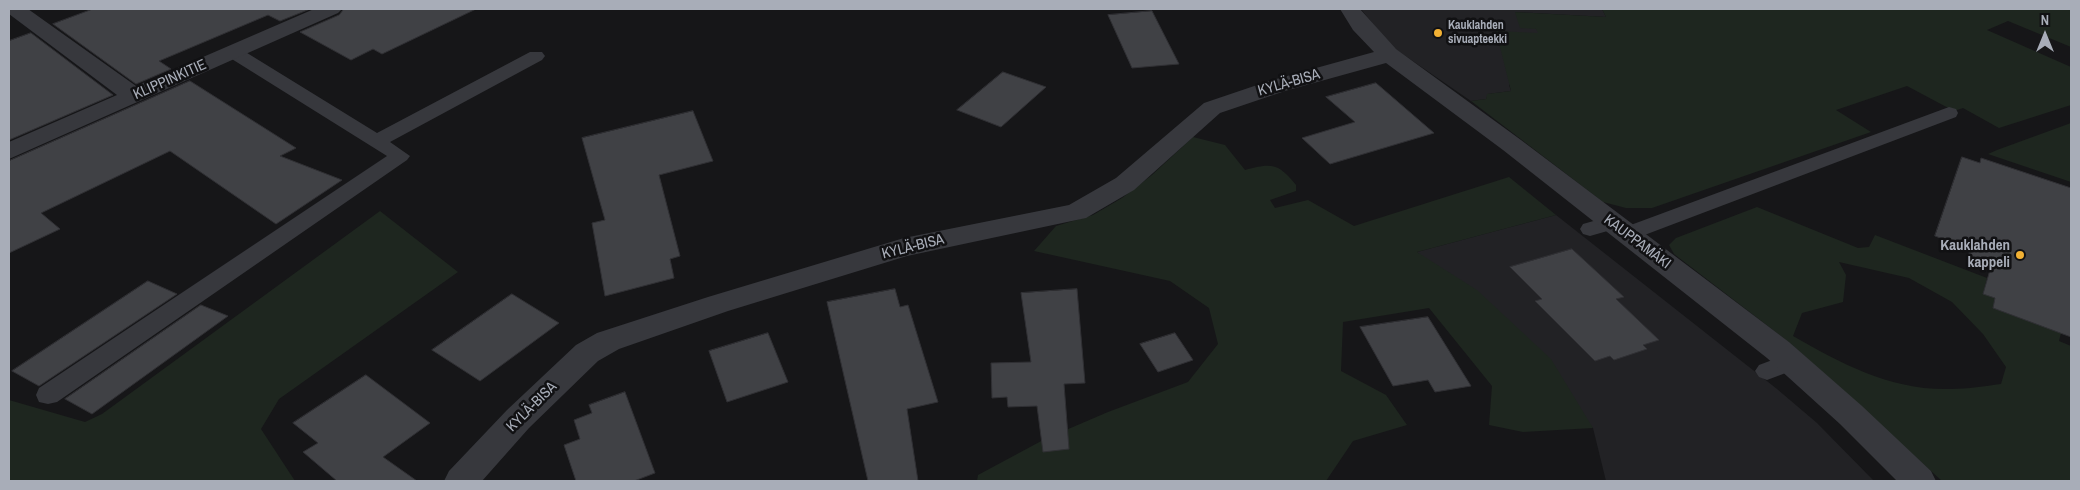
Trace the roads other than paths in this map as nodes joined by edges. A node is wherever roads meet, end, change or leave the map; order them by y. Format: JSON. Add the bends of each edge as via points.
{"nodes":[{"id":1,"x":15,"y":9,"type":"edge"},
{"id":2,"x":331,"y":9,"type":"edge"},
{"id":3,"x":1350,"y":9,"type":"edge"},
{"id":4,"x":233,"y":52,"type":"junction"},
{"id":5,"x":1388,"y":54,"type":"junction"},
{"id":6,"x":536,"y":56,"type":"dead end"},
{"id":7,"x":134,"y":96,"type":"junction"},
{"id":8,"x":1949,"y":113,"type":"dead end"},
{"id":9,"x":376,"y":141,"type":"junction"},
{"id":10,"x":9,"y":151,"type":"edge"},
{"id":11,"x":1610,"y":228,"type":"junction"},
{"id":12,"x":48,"y":395,"type":"dead end"},
{"id":13,"x":461,"y":481,"type":"edge"},
{"id":14,"x":1919,"y":481,"type":"edge"}],
"edges":[{"from":1,"to":7,"type":"street"},
{"from":2,"to":4,"type":"street","name":"KLIPPINKITIE"},
{"from":3,"to":5,"type":"street","name":"KAUPPAMÄKI","via":[[1361,26]]},
{"from":4,"to":7,"type":"street","name":"KLIPPINKITIE"},
{"from":4,"to":9,"type":"lane"},
{"from":5,"to":11,"type":"street","name":"KAUPPAMÄKI"},
{"from":5,"to":13,"type":"street","name":"KYLÄ-BISA","via":[[1212,108],[1125,184],[1076,212],[904,247],[608,341],[582,358],[518,419]]},
{"from":6,"to":9,"type":"lane"},
{"from":7,"to":10,"type":"street","name":"KLIPPINKITIE"},
{"from":8,"to":11,"type":"lane"},
{"from":9,"to":12,"type":"lane","via":[[400,156]]},
{"from":11,"to":14,"type":"street","name":"KAUPPAMÄKI","via":[[1779,367],[1851,415]]}]}
